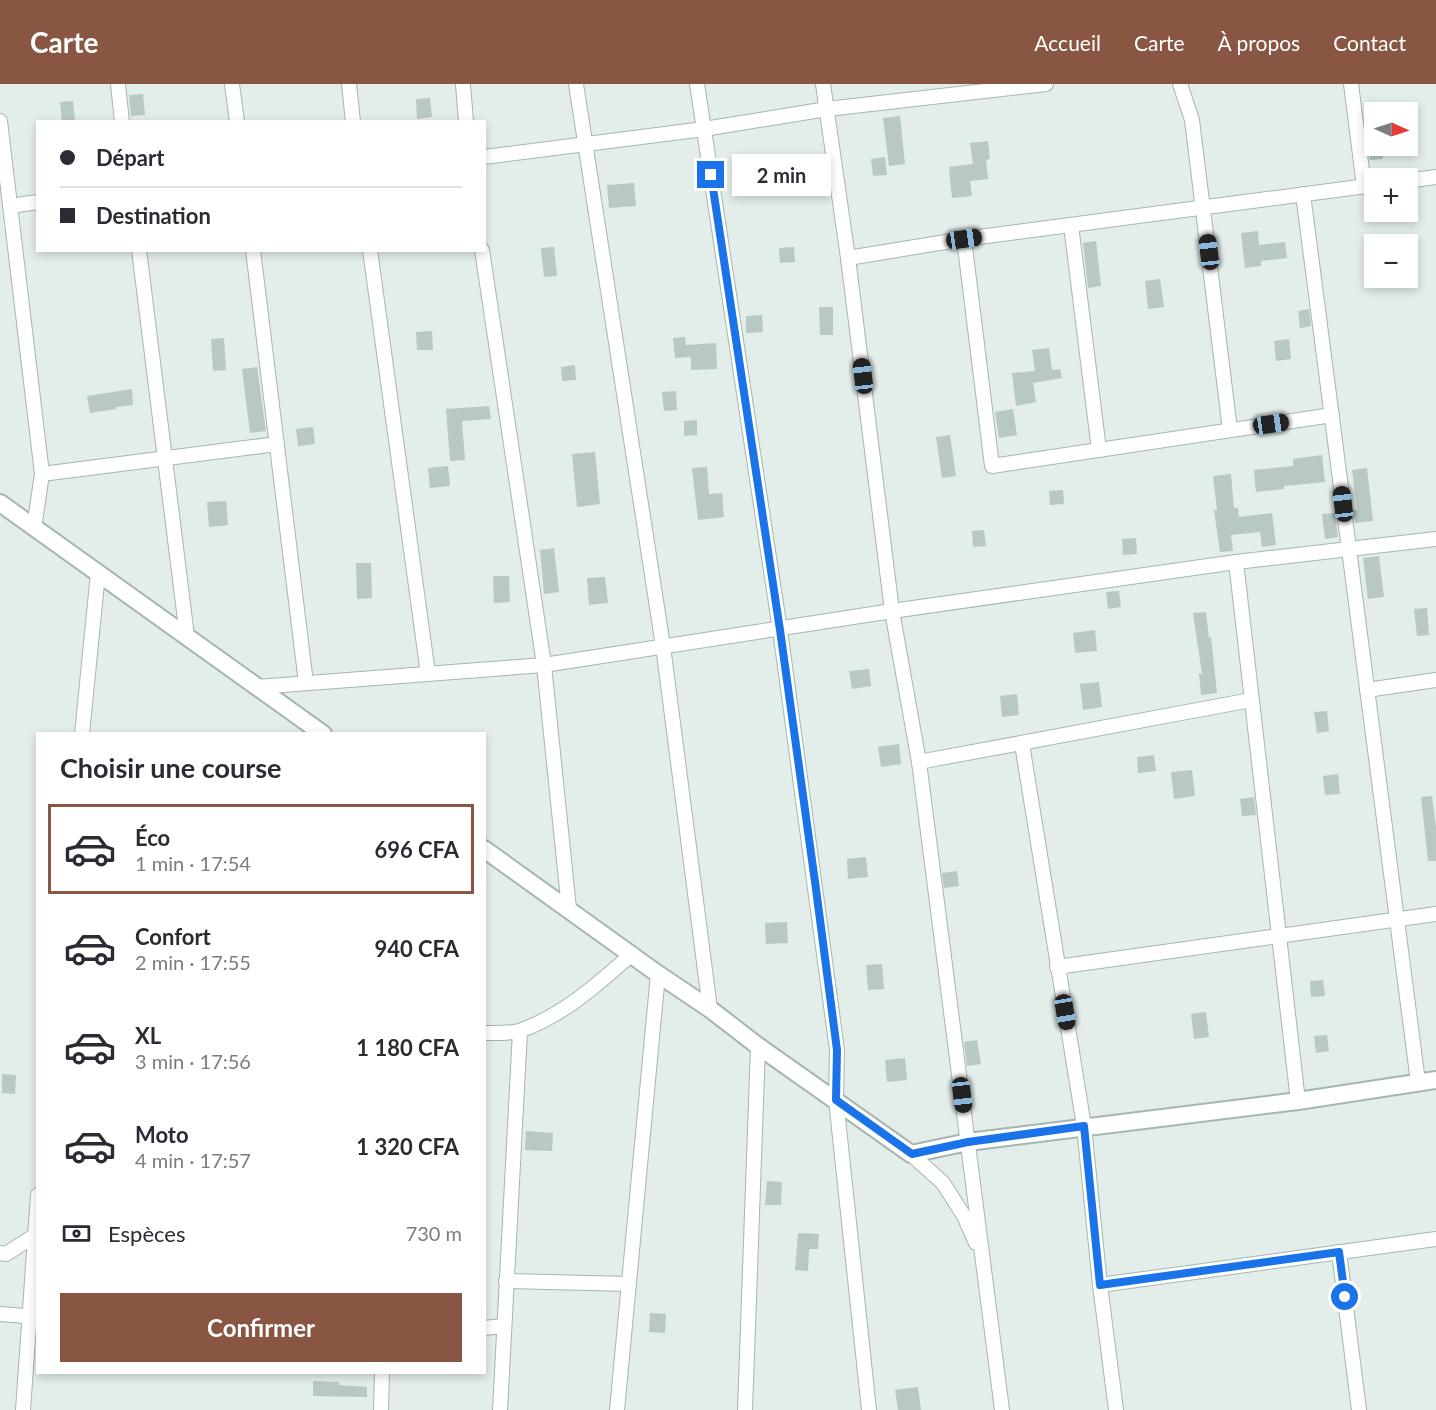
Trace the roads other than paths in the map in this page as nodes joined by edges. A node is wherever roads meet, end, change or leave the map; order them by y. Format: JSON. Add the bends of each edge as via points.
{"nodes":[{"id":1,"x":118,"y":84,"type":"edge"},
{"id":2,"x":232,"y":84,"type":"edge"},
{"id":3,"x":349,"y":84,"type":"edge"},
{"id":4,"x":463,"y":84,"type":"edge"},
{"id":5,"x":576,"y":84,"type":"edge"},
{"id":6,"x":697,"y":84,"type":"edge"},
{"id":7,"x":823,"y":84,"type":"edge"},
{"id":8,"x":1046,"y":84,"type":"edge"},
{"id":9,"x":1180,"y":84,"type":"edge"},
{"id":10,"x":1351,"y":84,"type":"edge"},
{"id":11,"x":827,"y":109,"type":"junction"},
{"id":12,"x":123,"y":120,"type":"edge"},
{"id":13,"x":237,"y":120,"type":"edge"},
{"id":14,"x":353,"y":120,"type":"edge"},
{"id":15,"x":466,"y":120,"type":"edge"},
{"id":16,"x":0,"y":121,"type":"edge"},
{"id":17,"x":704,"y":129,"type":"junction"},
{"id":18,"x":584,"y":144,"type":"junction"},
{"id":19,"x":486,"y":157,"type":"edge"},
{"id":20,"x":1366,"y":168,"type":"edge"},
{"id":21,"x":1436,"y":177,"type":"edge"},
{"id":22,"x":1418,"y":179,"type":"edge"},
{"id":23,"x":1364,"y":186,"type":"edge"},
{"id":24,"x":1303,"y":194,"type":"junction"},
{"id":25,"x":36,"y":202,"type":"edge"},
{"id":26,"x":10,"y":206,"type":"junction"},
{"id":27,"x":1204,"y":207,"type":"junction"},
{"id":28,"x":1071,"y":225,"type":"junction"},
{"id":29,"x":964,"y":239,"type":"junction"},
{"id":30,"x":139,"y":252,"type":"edge"},
{"id":31,"x":253,"y":252,"type":"edge"},
{"id":32,"x":370,"y":252,"type":"edge"},
{"id":33,"x":482,"y":252,"type":"edge"},
{"id":34,"x":848,"y":258,"type":"junction"},
{"id":35,"x":1332,"y":415,"type":"junction"},
{"id":36,"x":1230,"y":430,"type":"junction"},
{"id":37,"x":277,"y":444,"type":"junction"},
{"id":38,"x":1099,"y":450,"type":"junction"},
{"id":39,"x":166,"y":458,"type":"junction"},
{"id":40,"x":42,"y":474,"type":"junction"},
{"id":41,"x":0,"y":503,"type":"edge"},
{"id":42,"x":34,"y":528,"type":"junction"},
{"id":43,"x":1436,"y":539,"type":"edge"},
{"id":44,"x":1349,"y":548,"type":"junction"},
{"id":45,"x":1236,"y":562,"type":"junction"},
{"id":46,"x":98,"y":573,"type":"junction"},
{"id":47,"x":892,"y":611,"type":"junction"},
{"id":48,"x":780,"y":630,"type":"junction"},
{"id":49,"x":187,"y":636,"type":"junction"},
{"id":50,"x":663,"y":646,"type":"junction"},
{"id":51,"x":544,"y":665,"type":"junction"},
{"id":52,"x":428,"y":674,"type":"junction"},
{"id":53,"x":1436,"y":680,"type":"edge"},
{"id":54,"x":306,"y":683,"type":"junction"},
{"id":55,"x":257,"y":687,"type":"junction"},
{"id":56,"x":1367,"y":690,"type":"junction"},
{"id":57,"x":1251,"y":700,"type":"junction"},
{"id":58,"x":82,"y":732,"type":"edge"},
{"id":59,"x":320,"y":732,"type":"edge"},
{"id":60,"x":1022,"y":744,"type":"junction"},
{"id":61,"x":919,"y":762,"type":"junction"},
{"id":62,"x":486,"y":850,"type":"edge"},
{"id":63,"x":569,"y":909,"type":"junction"},
{"id":64,"x":1436,"y":914,"type":"edge"},
{"id":65,"x":1397,"y":919,"type":"junction"},
{"id":66,"x":1278,"y":936,"type":"junction"},
{"id":67,"x":632,"y":954,"type":"junction"},
{"id":68,"x":1058,"y":967,"type":"junction"},
{"id":69,"x":658,"y":974,"type":"junction"},
{"id":70,"x":710,"y":1009,"type":"junction"},
{"id":71,"x":520,"y":1031,"type":"junction"},
{"id":72,"x":486,"y":1033,"type":"edge"},
{"id":73,"x":758,"y":1046,"type":"junction"},
{"id":74,"x":1436,"y":1080,"type":"edge"},
{"id":75,"x":1418,"y":1082,"type":"junction"},
{"id":76,"x":836,"y":1100,"type":"junction"},
{"id":77,"x":1298,"y":1101,"type":"junction"},
{"id":78,"x":1084,"y":1126,"type":"junction"},
{"id":79,"x":968,"y":1142,"type":"junction"},
{"id":80,"x":912,"y":1154,"type":"junction"},
{"id":81,"x":36,"y":1236,"type":"edge"},
{"id":82,"x":1436,"y":1239,"type":"edge"},
{"id":83,"x":1339,"y":1252,"type":"junction"},
{"id":84,"x":0,"y":1253,"type":"edge"},
{"id":85,"x":982,"y":1260,"type":"junction"},
{"id":86,"x":507,"y":1281,"type":"junction"},
{"id":87,"x":629,"y":1284,"type":"junction"},
{"id":88,"x":1100,"y":1285,"type":"junction"},
{"id":89,"x":0,"y":1314,"type":"edge"},
{"id":90,"x":33,"y":1317,"type":"edge"},
{"id":91,"x":504,"y":1326,"type":"junction"},
{"id":92,"x":486,"y":1328,"type":"edge"},
{"id":93,"x":382,"y":1374,"type":"edge"},
{"id":94,"x":23,"y":1410,"type":"edge"},
{"id":95,"x":381,"y":1410,"type":"edge"},
{"id":96,"x":500,"y":1410,"type":"edge"},
{"id":97,"x":617,"y":1410,"type":"edge"},
{"id":98,"x":745,"y":1410,"type":"edge"},
{"id":99,"x":869,"y":1410,"type":"edge"},
{"id":100,"x":1002,"y":1410,"type":"edge"},
{"id":101,"x":1116,"y":1410,"type":"edge"},
{"id":102,"x":1359,"y":1410,"type":"edge"}],
"edges":[{"from":1,"to":12,"type":"street"},
{"from":2,"to":13,"type":"street"},
{"from":3,"to":14,"type":"street"},
{"from":4,"to":15,"type":"street"},
{"from":5,"to":18,"type":"street"},
{"from":6,"to":17,"type":"street"},
{"from":7,"to":11,"type":"street"},
{"from":8,"to":11,"type":"street"},
{"from":9,"to":27,"type":"street","via":[[1192,120]]},
{"from":10,"to":20,"type":"street"},
{"from":11,"to":17,"type":"street"},
{"from":11,"to":34,"type":"street"},
{"from":16,"to":26,"type":"street"},
{"from":17,"to":18,"type":"street"},
{"from":17,"to":48,"type":"street"},
{"from":18,"to":19,"type":"street"},
{"from":18,"to":50,"type":"street"},
{"from":21,"to":22,"type":"street"},
{"from":23,"to":24,"type":"street"},
{"from":24,"to":27,"type":"street"},
{"from":24,"to":35,"type":"street"},
{"from":25,"to":26,"type":"street"},
{"from":26,"to":40,"type":"street"},
{"from":27,"to":28,"type":"street"},
{"from":27,"to":36,"type":"street"},
{"from":28,"to":29,"type":"street"},
{"from":28,"to":38,"type":"street"},
{"from":29,"to":34,"type":"street"},
{"from":29,"to":38,"type":"street","via":[[992,466]]},
{"from":30,"to":39,"type":"street"},
{"from":31,"to":37,"type":"street"},
{"from":32,"to":52,"type":"street"},
{"from":33,"to":51,"type":"street"},
{"from":34,"to":47,"type":"street"},
{"from":35,"to":36,"type":"street"},
{"from":35,"to":44,"type":"street"},
{"from":36,"to":38,"type":"street"},
{"from":37,"to":39,"type":"street"},
{"from":37,"to":54,"type":"street"},
{"from":39,"to":40,"type":"street"},
{"from":39,"to":49,"type":"street"},
{"from":40,"to":42,"type":"street"},
{"from":41,"to":42,"type":"street"},
{"from":42,"to":46,"type":"street"},
{"from":43,"to":44,"type":"street"},
{"from":44,"to":45,"type":"street"},
{"from":44,"to":56,"type":"street"},
{"from":45,"to":47,"type":"street"},
{"from":45,"to":57,"type":"street"},
{"from":46,"to":49,"type":"street"},
{"from":46,"to":58,"type":"street"},
{"from":47,"to":48,"type":"street"},
{"from":47,"to":61,"type":"street"},
{"from":48,"to":50,"type":"street"},
{"from":48,"to":76,"type":"street","via":[[837,1050]]},
{"from":49,"to":55,"type":"street"},
{"from":50,"to":51,"type":"street"},
{"from":50,"to":70,"type":"street"},
{"from":51,"to":52,"type":"street"},
{"from":51,"to":63,"type":"street"},
{"from":52,"to":54,"type":"street"},
{"from":53,"to":56,"type":"street"},
{"from":54,"to":55,"type":"street"},
{"from":55,"to":59,"type":"street"},
{"from":56,"to":65,"type":"street"},
{"from":57,"to":60,"type":"street"},
{"from":57,"to":66,"type":"street"},
{"from":60,"to":61,"type":"street"},
{"from":60,"to":68,"type":"street"},
{"from":61,"to":79,"type":"street"},
{"from":62,"to":63,"type":"street"},
{"from":63,"to":67,"type":"street"},
{"from":64,"to":65,"type":"street"},
{"from":65,"to":66,"type":"street"},
{"from":65,"to":75,"type":"street"},
{"from":66,"to":68,"type":"street"},
{"from":66,"to":77,"type":"street"},
{"from":67,"to":69,"type":"street"},
{"from":67,"to":71,"type":"street","via":[[582,998]]},
{"from":68,"to":78,"type":"street"},
{"from":69,"to":70,"type":"street"},
{"from":69,"to":87,"type":"street"},
{"from":70,"to":73,"type":"street"},
{"from":71,"to":72,"type":"street"},
{"from":71,"to":86,"type":"street"},
{"from":73,"to":76,"type":"street"},
{"from":73,"to":98,"type":"street"},
{"from":74,"to":75,"type":"street"},
{"from":75,"to":77,"type":"street"},
{"from":76,"to":80,"type":"street"},
{"from":76,"to":99,"type":"street"},
{"from":77,"to":78,"type":"street"},
{"from":78,"to":79,"type":"street"},
{"from":78,"to":88,"type":"street"},
{"from":79,"to":80,"type":"street"},
{"from":79,"to":85,"type":"street"},
{"from":80,"to":85,"type":"street","via":[[943,1183],[964,1216]]},
{"from":81,"to":84,"type":"street","via":[[6,1254]]},
{"from":81,"to":90,"type":"street"},
{"from":82,"to":83,"type":"street"},
{"from":83,"to":88,"type":"street"},
{"from":83,"to":102,"type":"street"},
{"from":85,"to":100,"type":"street"},
{"from":86,"to":87,"type":"street"},
{"from":86,"to":91,"type":"street"},
{"from":87,"to":97,"type":"street"},
{"from":88,"to":101,"type":"street"},
{"from":89,"to":90,"type":"street"},
{"from":90,"to":94,"type":"street"},
{"from":91,"to":92,"type":"street"},
{"from":91,"to":96,"type":"street"},
{"from":93,"to":95,"type":"street"}]}
